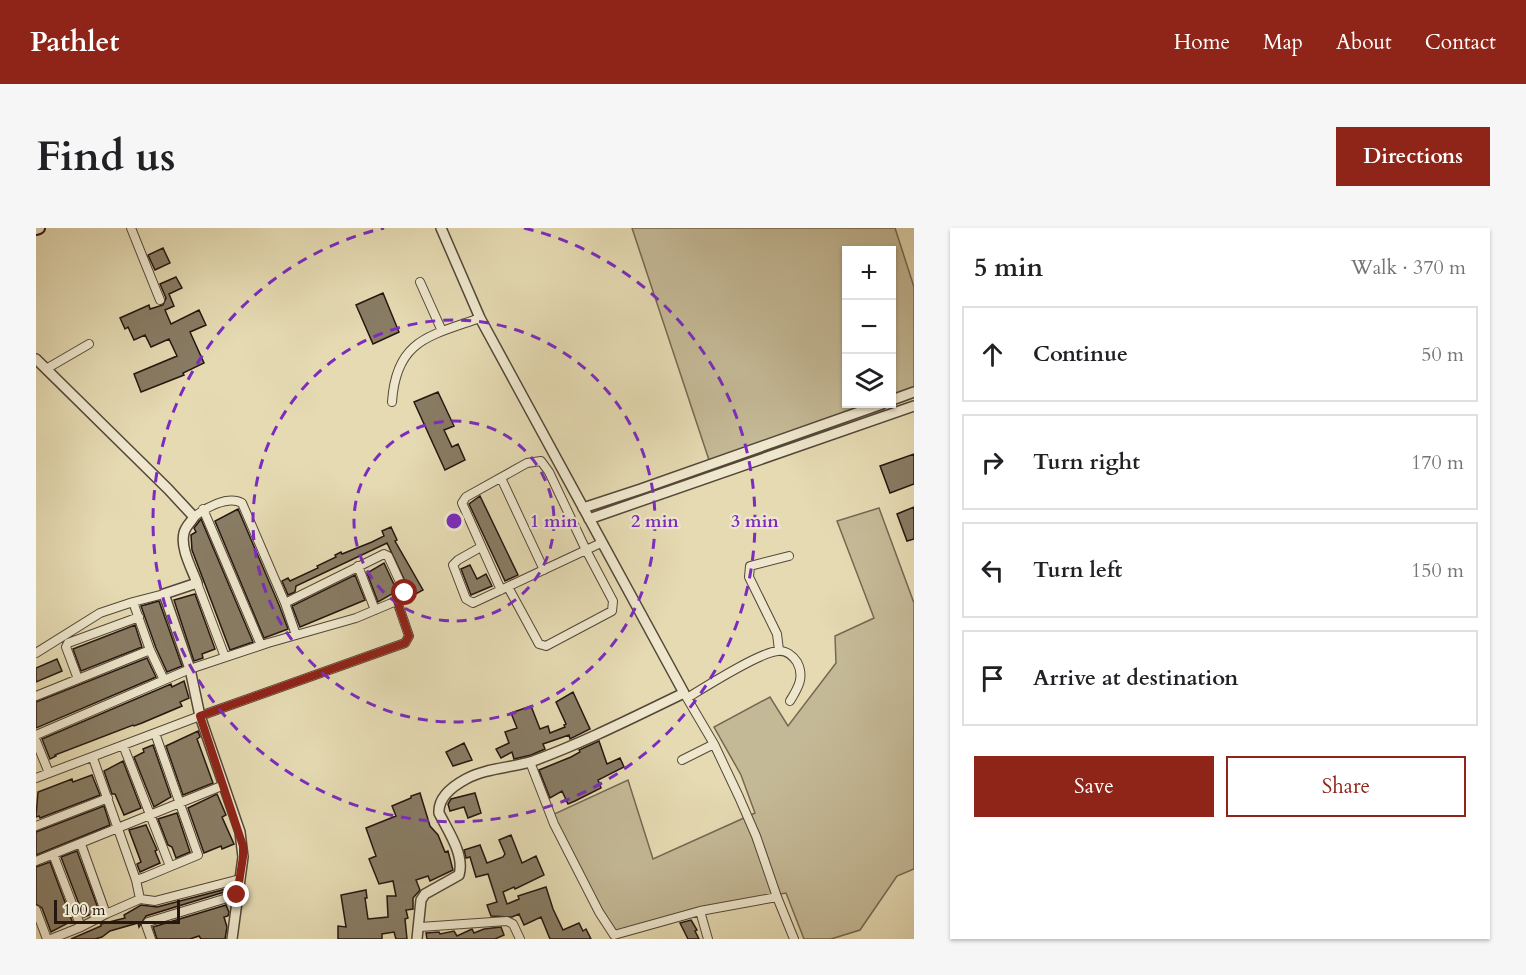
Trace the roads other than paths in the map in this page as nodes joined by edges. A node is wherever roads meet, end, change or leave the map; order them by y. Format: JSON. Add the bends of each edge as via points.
{"nodes":[{"id":1,"x":130,"y":228,"type":"edge"},
{"id":2,"x":441,"y":228,"type":"edge"},
{"id":3,"x":420,"y":282,"type":"dead end"},
{"id":4,"x":160,"y":300,"type":"dead end"},
{"id":5,"x":480,"y":318,"type":"junction"},
{"id":6,"x":442,"y":332,"type":"junction"},
{"id":7,"x":89,"y":344,"type":"dead end"},
{"id":8,"x":36,"y":359,"type":"edge"},
{"id":9,"x":46,"y":369,"type":"junction"},
{"id":10,"x":914,"y":392,"type":"edge"},
{"id":11,"x":896,"y":398,"type":"edge"},
{"id":12,"x":392,"y":402,"type":"dead end"},
{"id":13,"x":914,"y":406,"type":"edge"},
{"id":14,"x":871,"y":408,"type":"edge"},
{"id":15,"x":748,"y":451,"type":"junction"},
{"id":16,"x":752,"y":462,"type":"junction"},
{"id":17,"x":501,"y":478,"type":"junction"},
{"id":18,"x":583,"y":508,"type":"junction"},
{"id":19,"x":203,"y":509,"type":"junction"},
{"id":20,"x":194,"y":517,"type":"junction"},
{"id":21,"x":589,"y":519,"type":"junction"},
{"id":22,"x":601,"y":543,"type":"junction"},
{"id":23,"x":481,"y":547,"type":"junction"},
{"id":24,"x":586,"y":550,"type":"junction"},
{"id":25,"x":789,"y":556,"type":"dead end"},
{"id":26,"x":358,"y":566,"type":"junction"},
{"id":27,"x":544,"y":570,"type":"junction"},
{"id":28,"x":197,"y":583,"type":"junction"},
{"id":29,"x":505,"y":588,"type":"junction"},
{"id":30,"x":164,"y":594,"type":"junction"},
{"id":31,"x":397,"y":601,"type":"junction"},
{"id":32,"x":133,"y":602,"type":"junction"},
{"id":33,"x":285,"y":603,"type":"junction"},
{"id":34,"x":375,"y":610,"type":"junction"},
{"id":35,"x":139,"y":617,"type":"junction"},
{"id":36,"x":296,"y":635,"type":"junction"},
{"id":37,"x":261,"y":645,"type":"junction"},
{"id":38,"x":150,"y":650,"type":"junction"},
{"id":39,"x":779,"y":650,"type":"junction"},
{"id":40,"x":36,"y":653,"type":"edge"},
{"id":41,"x":225,"y":657,"type":"junction"},
{"id":42,"x":190,"y":669,"type":"junction"},
{"id":43,"x":78,"y":679,"type":"junction"},
{"id":44,"x":164,"y":680,"type":"junction"},
{"id":45,"x":36,"y":696,"type":"edge"},
{"id":46,"x":686,"y":696,"type":"junction"},
{"id":47,"x":790,"y":701,"type":"dead end"},
{"id":48,"x":200,"y":716,"type":"junction"},
{"id":49,"x":155,"y":733,"type":"junction"},
{"id":50,"x":36,"y":735,"type":"edge"},
{"id":51,"x":36,"y":741,"type":"edge"},
{"id":52,"x":714,"y":744,"type":"junction"},
{"id":53,"x":123,"y":745,"type":"junction"},
{"id":54,"x":93,"y":758,"type":"junction"},
{"id":55,"x":682,"y":760,"type":"dead end"},
{"id":56,"x":530,"y":762,"type":"junction"},
{"id":57,"x":49,"y":773,"type":"junction"},
{"id":58,"x":36,"y":778,"type":"edge"},
{"id":59,"x":224,"y":785,"type":"junction"},
{"id":60,"x":108,"y":798,"type":"junction"},
{"id":61,"x":178,"y":803,"type":"junction"},
{"id":62,"x":151,"y":816,"type":"junction"},
{"id":63,"x":36,"y":826,"type":"edge"},
{"id":64,"x":120,"y":829,"type":"junction"},
{"id":65,"x":81,"y":844,"type":"junction"},
{"id":66,"x":53,"y":854,"type":"junction"},
{"id":67,"x":36,"y":861,"type":"edge"},
{"id":68,"x":170,"y":866,"type":"junction"},
{"id":69,"x":240,"y":879,"type":"junction"},
{"id":70,"x":136,"y":880,"type":"junction"},
{"id":71,"x":237,"y":895,"type":"junction"},
{"id":72,"x":777,"y":897,"type":"junction"},
{"id":73,"x":140,"y":899,"type":"junction"},
{"id":74,"x":36,"y":910,"type":"edge"},
{"id":75,"x":700,"y":911,"type":"junction"},
{"id":76,"x":106,"y":914,"type":"junction"},
{"id":77,"x":81,"y":927,"type":"junction"},
{"id":78,"x":420,"y":927,"type":"junction"},
{"id":79,"x":637,"y":928,"type":"junction"},
{"id":80,"x":612,"y":937,"type":"edge"},
{"id":81,"x":47,"y":939,"type":"edge"},
{"id":82,"x":51,"y":939,"type":"edge"},
{"id":83,"x":150,"y":939,"type":"edge"},
{"id":84,"x":232,"y":939,"type":"edge"},
{"id":85,"x":417,"y":939,"type":"edge"},
{"id":86,"x":520,"y":939,"type":"edge"},
{"id":87,"x":640,"y":939,"type":"edge"},
{"id":88,"x":708,"y":939,"type":"edge"},
{"id":89,"x":794,"y":939,"type":"edge"}],
"edges":[{"from":1,"to":4,"type":"street"},
{"from":2,"to":5,"type":"street"},
{"from":3,"to":6,"type":"street"},
{"from":5,"to":6,"type":"street"},
{"from":5,"to":18,"type":"street"},
{"from":6,"to":12,"type":"street","via":[[411,347],[397,373]]},
{"from":7,"to":9,"type":"street"},
{"from":8,"to":9,"type":"street"},
{"from":9,"to":20,"type":"street"},
{"from":10,"to":11,"type":"street"},
{"from":13,"to":16,"type":"street"},
{"from":14,"to":15,"type":"street"},
{"from":15,"to":16,"type":"street"},
{"from":15,"to":18,"type":"street"},
{"from":16,"to":21,"type":"street"},
{"from":17,"to":23,"type":"street","via":[[462,503]]},
{"from":17,"to":24,"type":"street","via":[[527,463],[541,461]]},
{"from":17,"to":27,"type":"street"},
{"from":18,"to":21,"type":"street"},
{"from":19,"to":20,"type":"street"},
{"from":19,"to":33,"type":"street","via":[[232,500],[242,503]]},
{"from":19,"to":37,"type":"street"},
{"from":20,"to":28,"type":"street","via":[[183,538]]},
{"from":21,"to":22,"type":"street"},
{"from":22,"to":24,"type":"street"},
{"from":22,"to":46,"type":"street"},
{"from":23,"to":29,"type":"street"},
{"from":23,"to":29,"type":"street","via":[[453,566],[466,599],[473,603]]},
{"from":24,"to":27,"type":"street"},
{"from":24,"to":29,"type":"street","via":[[613,600],[612,611],[546,646],[539,644]]},
{"from":25,"to":39,"type":"street","via":[[756,563],[748,571],[777,634]]},
{"from":26,"to":31,"type":"street","via":[[381,554],[388,556],[405,593]]},
{"from":26,"to":33,"type":"street"},
{"from":26,"to":34,"type":"street"},
{"from":27,"to":29,"type":"street"},
{"from":28,"to":30,"type":"street"},
{"from":28,"to":41,"type":"street"},
{"from":30,"to":32,"type":"street"},
{"from":30,"to":42,"type":"street"},
{"from":31,"to":34,"type":"street"},
{"from":31,"to":48,"type":"street","via":[[409,636],[405,643]]},
{"from":32,"to":35,"type":"street"},
{"from":32,"to":40,"type":"street","via":[[100,614]]},
{"from":33,"to":36,"type":"street"},
{"from":34,"to":36,"type":"street"},
{"from":35,"to":38,"type":"street"},
{"from":35,"to":43,"type":"street","via":[[68,643]]},
{"from":36,"to":37,"type":"street"},
{"from":37,"to":41,"type":"street"},
{"from":38,"to":43,"type":"street"},
{"from":38,"to":44,"type":"street"},
{"from":39,"to":46,"type":"street"},
{"from":39,"to":47,"type":"street","via":[[790,654],[800,669],[801,684]]},
{"from":41,"to":42,"type":"street"},
{"from":42,"to":44,"type":"street"},
{"from":42,"to":48,"type":"street"},
{"from":43,"to":45,"type":"street"},
{"from":44,"to":50,"type":"street"},
{"from":46,"to":52,"type":"street"},
{"from":46,"to":56,"type":"street"},
{"from":48,"to":49,"type":"street"},
{"from":48,"to":59,"type":"street"},
{"from":49,"to":53,"type":"street"},
{"from":49,"to":61,"type":"street"},
{"from":51,"to":57,"type":"street"},
{"from":52,"to":55,"type":"street"},
{"from":52,"to":72,"type":"street","via":[[756,836]]},
{"from":53,"to":54,"type":"street"},
{"from":53,"to":62,"type":"street"},
{"from":54,"to":57,"type":"street"},
{"from":54,"to":60,"type":"street"},
{"from":56,"to":78,"type":"street","via":[[467,778],[442,800],[440,813],[462,866],[459,875],[425,894],[421,900]]},
{"from":56,"to":80,"type":"street","via":[[554,824]]},
{"from":57,"to":58,"type":"street"},
{"from":59,"to":61,"type":"street"},
{"from":59,"to":69,"type":"street","via":[[243,846]]},
{"from":60,"to":63,"type":"street"},
{"from":60,"to":64,"type":"street"},
{"from":61,"to":62,"type":"street"},
{"from":61,"to":68,"type":"street","via":[[198,855]]},
{"from":62,"to":64,"type":"street"},
{"from":62,"to":68,"type":"street"},
{"from":64,"to":65,"type":"street"},
{"from":64,"to":70,"type":"street"},
{"from":65,"to":66,"type":"street"},
{"from":65,"to":76,"type":"street"},
{"from":66,"to":67,"type":"street"},
{"from":66,"to":77,"type":"street"},
{"from":68,"to":70,"type":"street"},
{"from":69,"to":71,"type":"street"},
{"from":69,"to":73,"type":"street","via":[[154,901]]},
{"from":70,"to":73,"type":"street"},
{"from":71,"to":83,"type":"street","via":[[148,922]]},
{"from":71,"to":84,"type":"street"},
{"from":72,"to":75,"type":"street"},
{"from":72,"to":89,"type":"street"},
{"from":73,"to":76,"type":"street"},
{"from":74,"to":81,"type":"street"},
{"from":75,"to":79,"type":"street"},
{"from":75,"to":88,"type":"street"},
{"from":76,"to":77,"type":"street"},
{"from":77,"to":82,"type":"street"},
{"from":78,"to":85,"type":"street"},
{"from":78,"to":86,"type":"street","via":[[507,921],[513,924]]},
{"from":79,"to":80,"type":"street"},
{"from":79,"to":87,"type":"street"}]}
